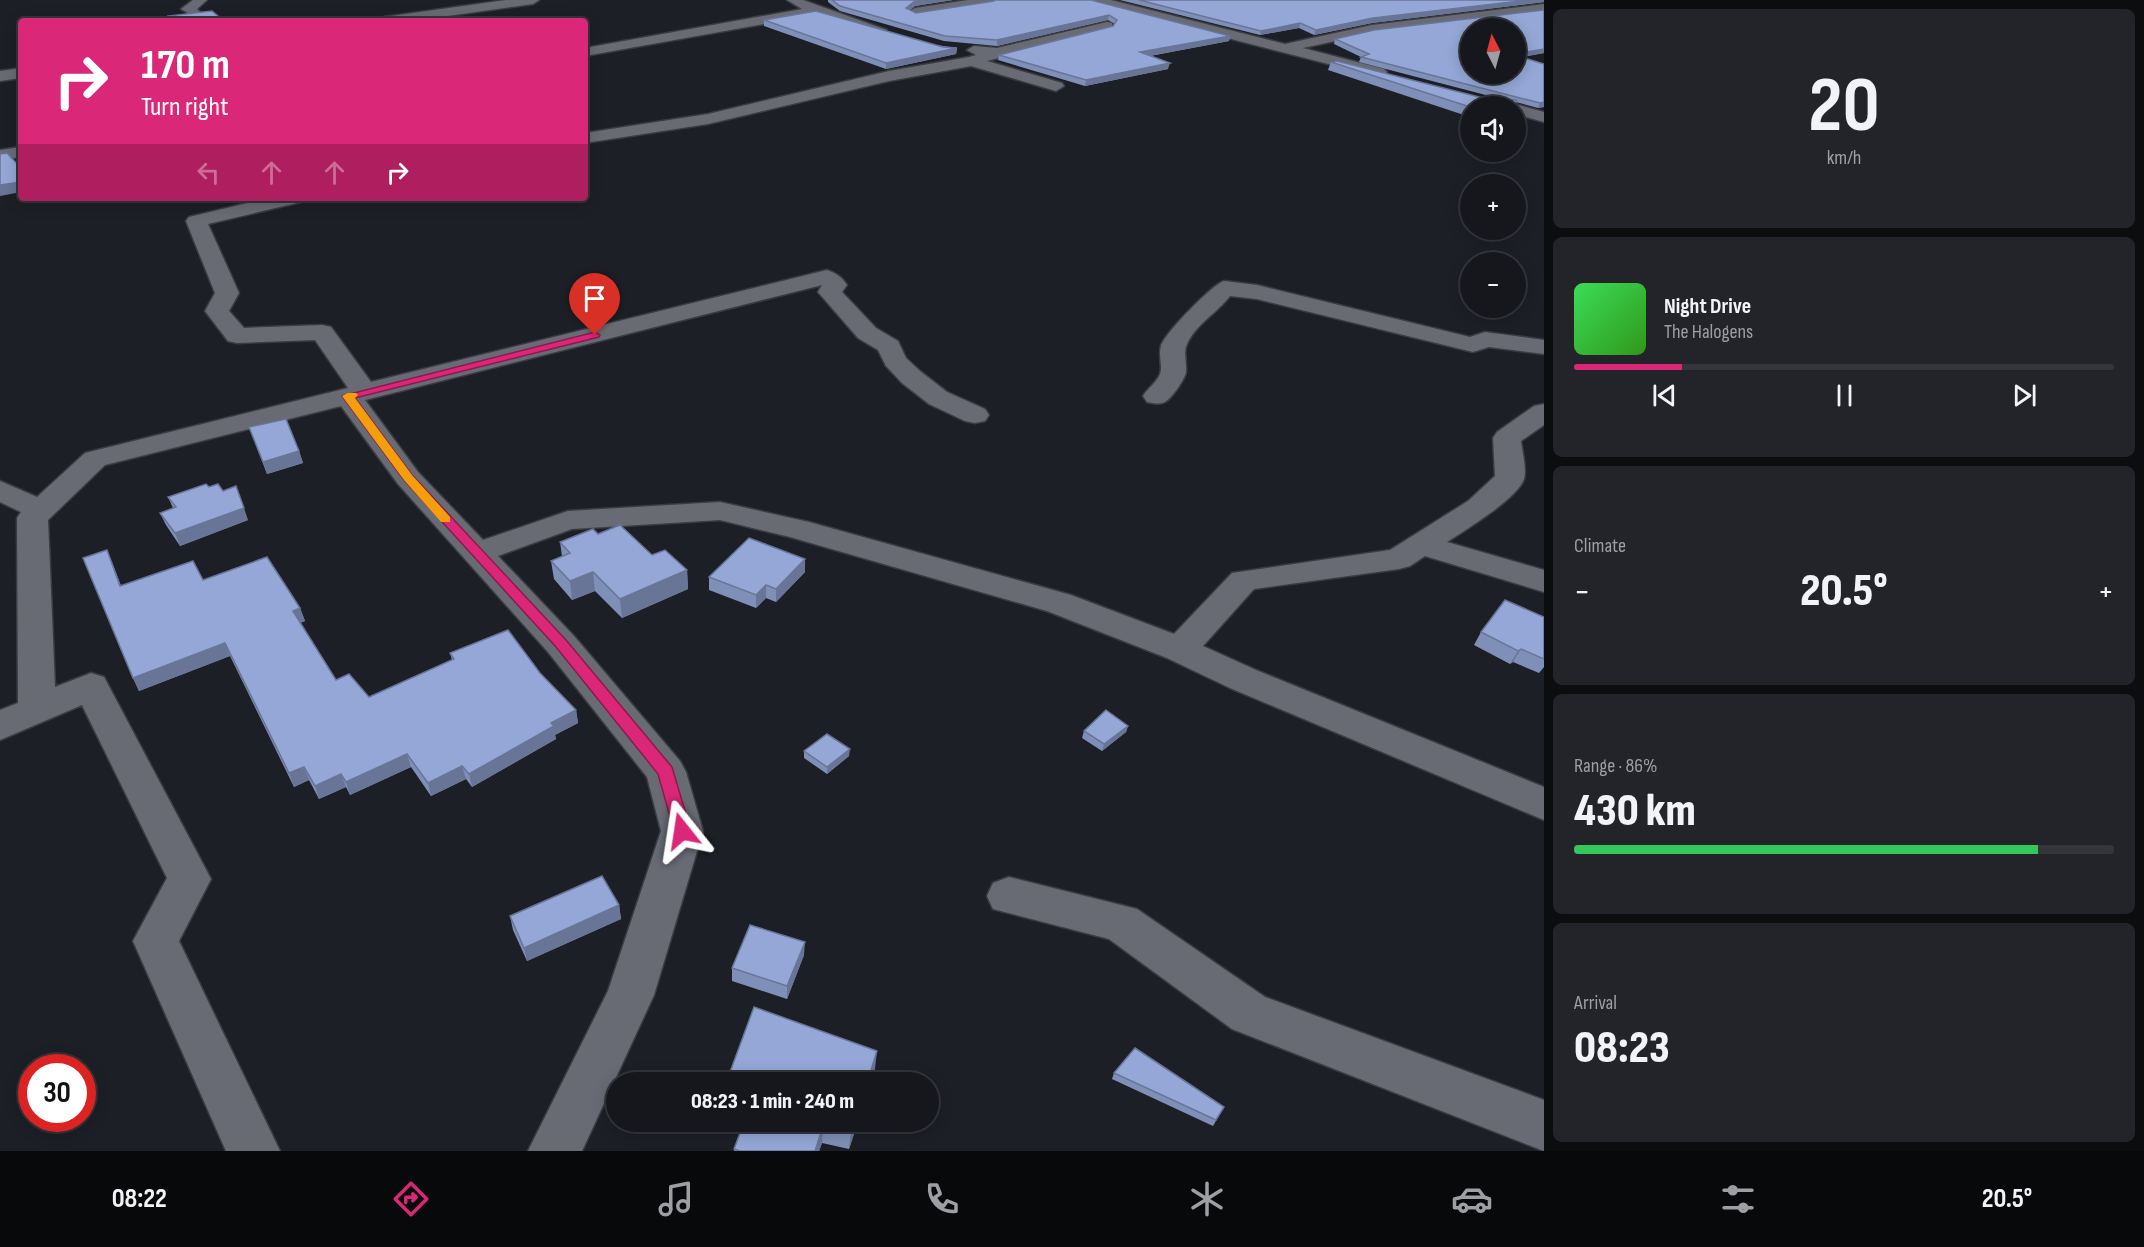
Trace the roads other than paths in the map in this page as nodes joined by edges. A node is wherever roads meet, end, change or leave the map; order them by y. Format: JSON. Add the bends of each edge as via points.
{"nodes":[{"id":1,"x":201,"y":0,"type":"edge"},
{"id":2,"x":533,"y":0,"type":"edge"},
{"id":3,"x":793,"y":0,"type":"edge"},
{"id":4,"x":993,"y":0,"type":"edge"},
{"id":5,"x":1096,"y":0,"type":"edge"},
{"id":6,"x":1544,"y":8,"type":"edge"},
{"id":7,"x":816,"y":10,"type":"junction"},
{"id":8,"x":193,"y":12,"type":"edge"},
{"id":9,"x":915,"y":12,"type":"edge"},
{"id":10,"x":405,"y":18,"type":"edge"},
{"id":11,"x":1107,"y":26,"type":"edge"},
{"id":12,"x":894,"y":34,"type":"edge"},
{"id":13,"x":954,"y":48,"type":"edge"},
{"id":14,"x":1282,"y":49,"type":"junction"},
{"id":15,"x":588,"y":51,"type":"edge"},
{"id":16,"x":997,"y":52,"type":"junction"},
{"id":17,"x":972,"y":61,"type":"junction"},
{"id":18,"x":18,"y":73,"type":"edge"},
{"id":19,"x":0,"y":76,"type":"edge"},
{"id":20,"x":1397,"y":77,"type":"edge"},
{"id":21,"x":1056,"y":86,"type":"dead end"},
{"id":22,"x":1526,"y":112,"type":"edge"},
{"id":23,"x":1544,"y":117,"type":"edge"},
{"id":24,"x":588,"y":138,"type":"edge"},
{"id":25,"x":18,"y":153,"type":"edge"},
{"id":26,"x":0,"y":156,"type":"edge"},
{"id":27,"x":281,"y":201,"type":"edge"},
{"id":28,"x":1544,"y":347,"type":"edge"},
{"id":29,"x":356,"y":394,"type":"junction"},
{"id":30,"x":1156,"y":396,"type":"dead end"},
{"id":31,"x":1544,"y":412,"type":"edge"},
{"id":32,"x":975,"y":415,"type":"dead end"},
{"id":33,"x":0,"y":490,"type":"edge"},
{"id":34,"x":40,"y":510,"type":"junction"},
{"id":35,"x":1421,"y":545,"type":"junction"},
{"id":36,"x":477,"y":553,"type":"junction"},
{"id":37,"x":1544,"y":581,"type":"edge"},
{"id":38,"x":1180,"y":649,"type":"junction"},
{"id":39,"x":19,"y":718,"type":"edge"},
{"id":40,"x":1544,"y":804,"type":"edge"},
{"id":41,"x":1009,"y":896,"type":"dead end"},
{"id":42,"x":1544,"y":1126,"type":"edge"},
{"id":43,"x":253,"y":1151,"type":"edge"},
{"id":44,"x":555,"y":1151,"type":"edge"}],
"edges":[{"from":1,"to":8,"type":"street","via":[[188,9]]},
{"from":2,"to":10,"type":"street"},
{"from":3,"to":7,"type":"street"},
{"from":4,"to":9,"type":"street"},
{"from":5,"to":14,"type":"street"},
{"from":6,"to":14,"type":"street","via":[[1372,29]]},
{"from":7,"to":12,"type":"street"},
{"from":7,"to":15,"type":"street"},
{"from":11,"to":16,"type":"street"},
{"from":13,"to":16,"type":"street"},
{"from":14,"to":20,"type":"street"},
{"from":16,"to":17,"type":"street"},
{"from":17,"to":21,"type":"street"},
{"from":17,"to":24,"type":"street","via":[[889,76],[708,119]]},
{"from":18,"to":19,"type":"street"},
{"from":22,"to":23,"type":"street"},
{"from":25,"to":26,"type":"street"},
{"from":27,"to":29,"type":"street","via":[[196,221],[227,293],[217,311],[237,336],[322,332]]},
{"from":28,"to":30,"type":"street","via":[[1485,339],[1473,345],[1257,292],[1224,288],[1208,308],[1191,320],[1173,346],[1173,375]]},
{"from":29,"to":32,"type":"street","via":[[827,277],[836,285],[830,292],[867,333],[890,346],[895,361],[911,377],[938,398]]},
{"from":29,"to":34,"type":"street","via":[[95,459]]},
{"from":29,"to":36,"type":"street","via":[[408,478]]},
{"from":31,"to":35,"type":"street","via":[[1507,438],[1510,478],[1479,507]]},
{"from":33,"to":34,"type":"street"},
{"from":34,"to":39,"type":"street","via":[[32,518]]},
{"from":35,"to":37,"type":"street"},
{"from":35,"to":38,"type":"street","via":[[1399,559],[1244,580]]},
{"from":36,"to":38,"type":"street","via":[[568,520],[720,511],[1059,603]]},
{"from":36,"to":44,"type":"street","via":[[561,644],[666,772],[682,831],[630,995]]},
{"from":38,"to":40,"type":"street","via":[[1243,680]]},
{"from":39,"to":43,"type":"street","via":[[91,686],[189,879],[156,941]]},
{"from":41,"to":42,"type":"street","via":[[1121,924],[1250,1013]]}]}
